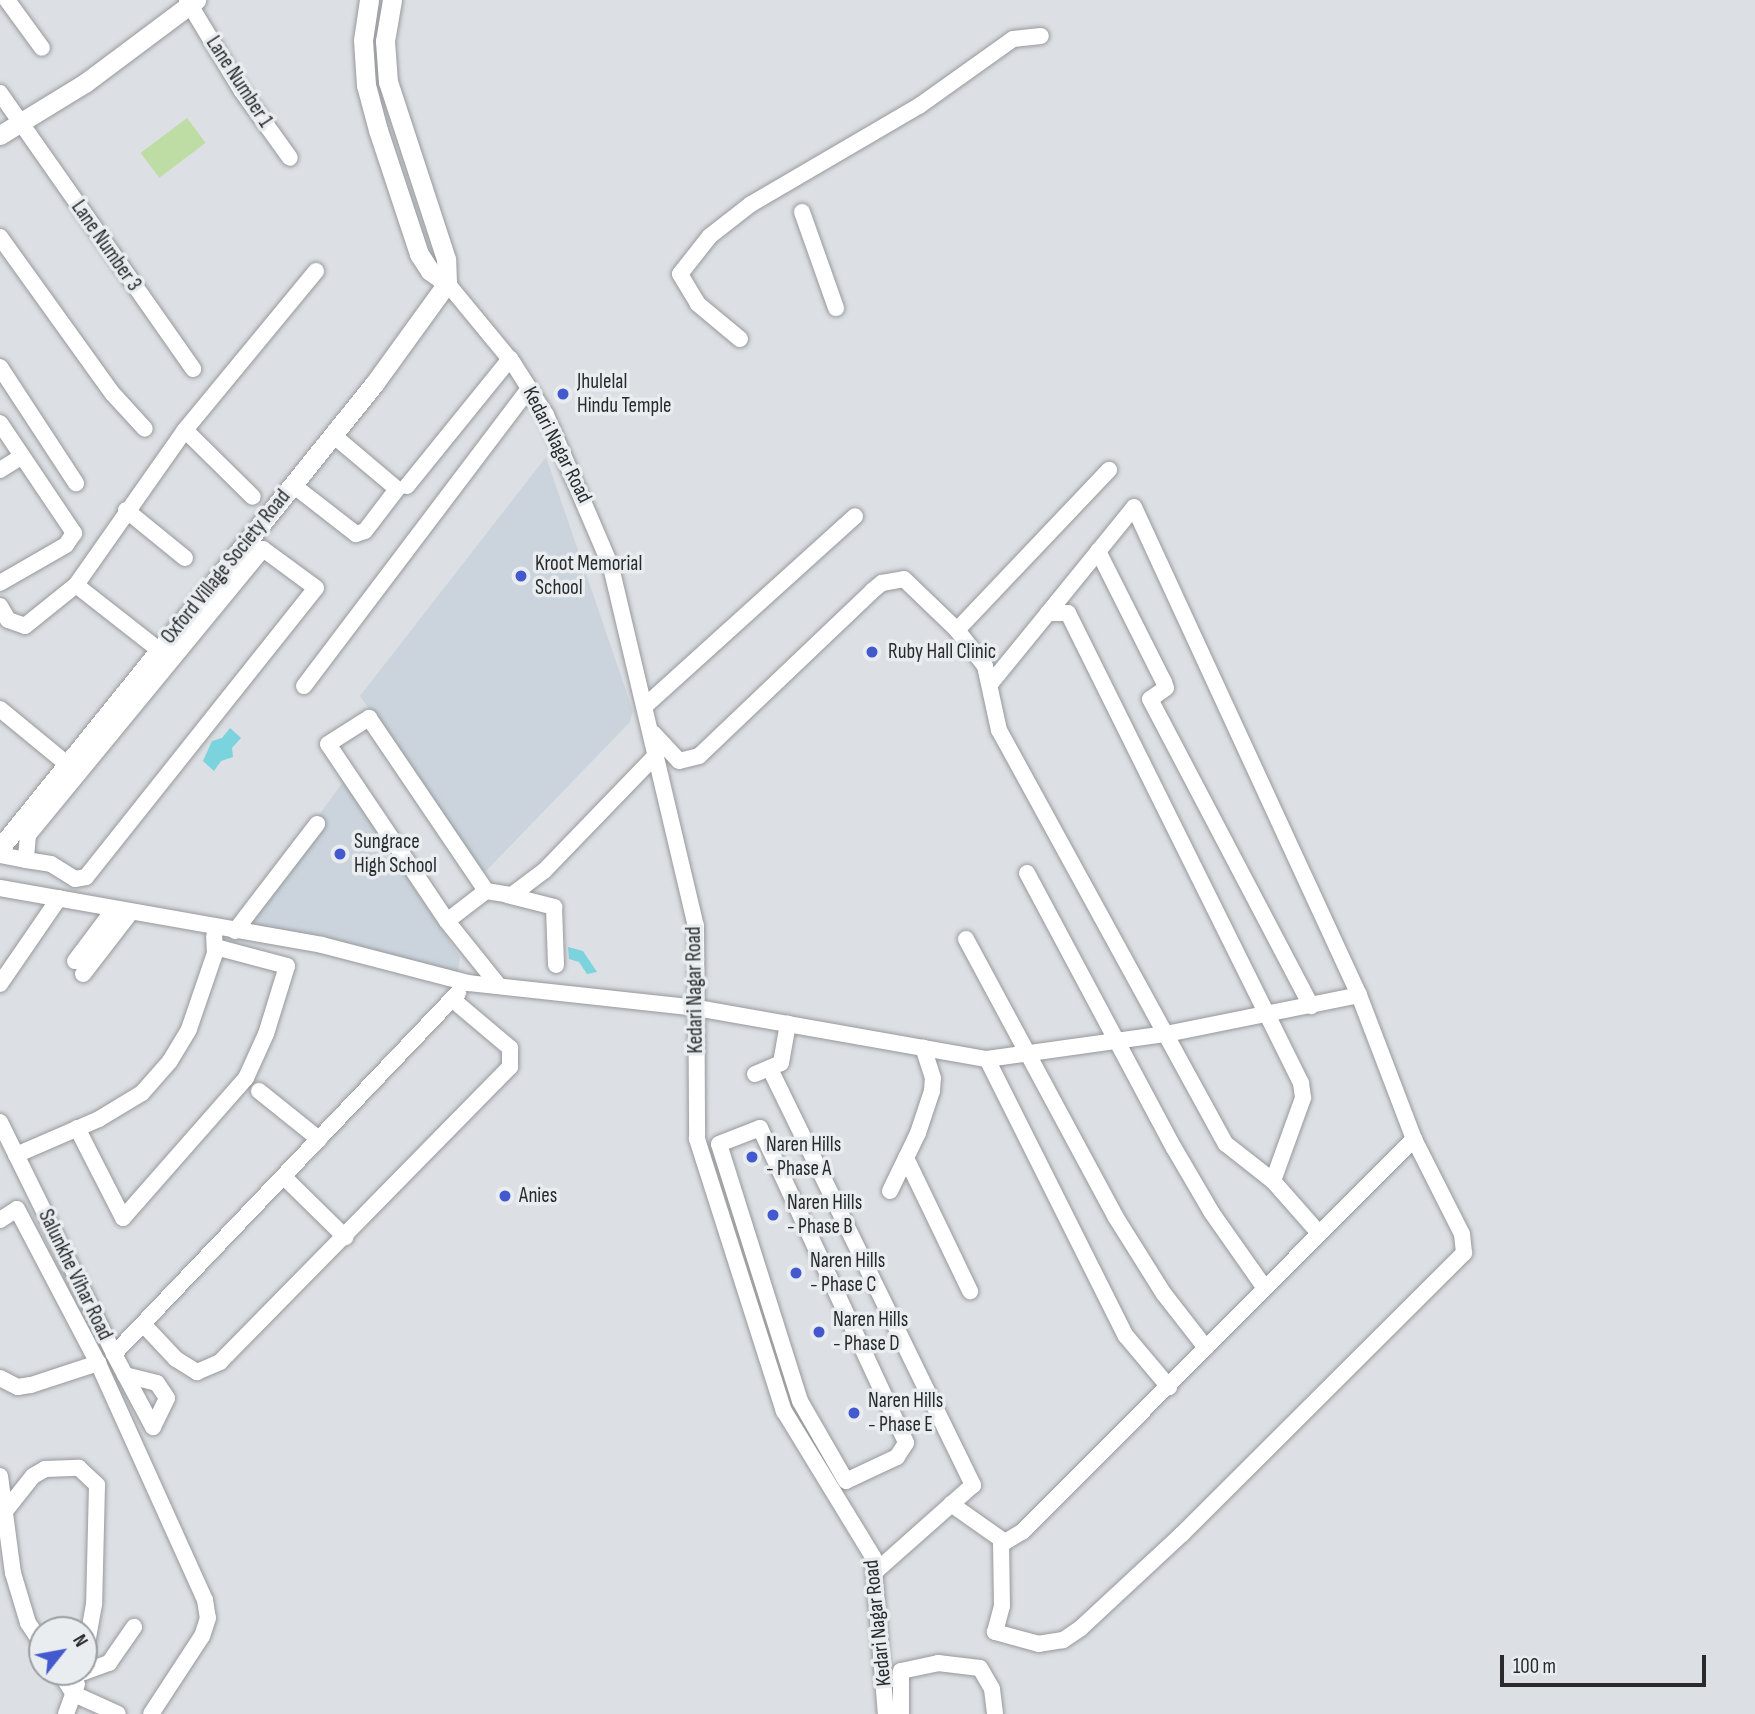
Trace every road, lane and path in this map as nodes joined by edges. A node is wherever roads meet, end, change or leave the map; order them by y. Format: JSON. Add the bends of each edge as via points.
{"nodes":[{"id":1,"x":7,"y":0,"type":"edge"},
{"id":2,"x":369,"y":0,"type":"edge"},
{"id":3,"x":392,"y":0,"type":"edge"},
{"id":4,"x":191,"y":2,"type":"edge"},
{"id":5,"x":1041,"y":36,"type":"dead end"},
{"id":6,"x":41,"y":48,"type":"dead end"},
{"id":7,"x":0,"y":93,"type":"edge"},
{"id":8,"x":20,"y":123,"type":"junction"},
{"id":9,"x":0,"y":135,"type":"edge"},
{"id":10,"x":290,"y":158,"type":"dead end"},
{"id":11,"x":802,"y":212,"type":"dead end"},
{"id":12,"x":0,"y":237,"type":"edge"},
{"id":13,"x":316,"y":271,"type":"dead end"},
{"id":14,"x":447,"y":283,"type":"junction"},
{"id":15,"x":836,"y":308,"type":"dead end"},
{"id":16,"x":740,"y":339,"type":"dead end"},
{"id":17,"x":510,"y":359,"type":"junction"},
{"id":18,"x":0,"y":367,"type":"edge"},
{"id":19,"x":193,"y":369,"type":"dead end"},
{"id":20,"x":529,"y":388,"type":"junction"},
{"id":21,"x":0,"y":423,"type":"edge"},
{"id":22,"x":145,"y":429,"type":"dead end"},
{"id":23,"x":185,"y":429,"type":"junction"},
{"id":24,"x":333,"y":435,"type":"junction"},
{"id":25,"x":22,"y":456,"type":"junction"},
{"id":26,"x":0,"y":470,"type":"edge"},
{"id":27,"x":1109,"y":470,"type":"dead end"},
{"id":28,"x":76,"y":483,"type":"dead end"},
{"id":29,"x":293,"y":485,"type":"junction"},
{"id":30,"x":407,"y":486,"type":"dead end"},
{"id":31,"x":253,"y":497,"type":"dead end"},
{"id":32,"x":125,"y":510,"type":"junction"},
{"id":33,"x":855,"y":516,"type":"dead end"},
{"id":34,"x":256,"y":544,"type":"junction"},
{"id":35,"x":1098,"y":551,"type":"junction"},
{"id":36,"x":184,"y":558,"type":"dead end"},
{"id":37,"x":0,"y":583,"type":"edge"},
{"id":38,"x":76,"y":585,"type":"junction"},
{"id":39,"x":0,"y":606,"type":"edge"},
{"id":40,"x":1048,"y":613,"type":"junction"},
{"id":41,"x":957,"y":630,"type":"junction"},
{"id":42,"x":159,"y":650,"type":"junction"},
{"id":43,"x":991,"y":683,"type":"junction"},
{"id":44,"x":304,"y":685,"type":"dead end"},
{"id":45,"x":645,"y":706,"type":"junction"},
{"id":46,"x":0,"y":709,"type":"edge"},
{"id":47,"x":651,"y":731,"type":"junction"},
{"id":48,"x":656,"y":755,"type":"junction"},
{"id":49,"x":67,"y":764,"type":"junction"},
{"id":50,"x":317,"y":824,"type":"dead end"},
{"id":51,"x":0,"y":848,"type":"edge"},
{"id":52,"x":0,"y":855,"type":"edge"},
{"id":53,"x":22,"y":860,"type":"junction"},
{"id":54,"x":1027,"y":873,"type":"dead end"},
{"id":55,"x":0,"y":888,"type":"edge"},
{"id":56,"x":486,"y":891,"type":"junction"},
{"id":57,"x":504,"y":895,"type":"junction"},
{"id":58,"x":59,"y":898,"type":"junction"},
{"id":59,"x":122,"y":910,"type":"junction"},
{"id":60,"x":447,"y":921,"type":"junction"},
{"id":61,"x":214,"y":927,"type":"junction"},
{"id":62,"x":235,"y":930,"type":"junction"},
{"id":63,"x":966,"y":939,"type":"dead end"},
{"id":64,"x":215,"y":947,"type":"junction"},
{"id":65,"x":556,"y":965,"type":"dead end"},
{"id":66,"x":79,"y":967,"type":"dead end"},
{"id":67,"x":468,"y":983,"type":"junction"},
{"id":68,"x":0,"y":984,"type":"edge"},
{"id":69,"x":499,"y":986,"type":"junction"},
{"id":70,"x":1359,"y":995,"type":"junction"},
{"id":71,"x":452,"y":999,"type":"junction"},
{"id":72,"x":1311,"y":1006,"type":"junction"},
{"id":73,"x":697,"y":1008,"type":"junction"},
{"id":74,"x":1266,"y":1016,"type":"junction"},
{"id":75,"x":788,"y":1024,"type":"junction"},
{"id":76,"x":1166,"y":1034,"type":"junction"},
{"id":77,"x":1116,"y":1038,"type":"junction"},
{"id":78,"x":923,"y":1048,"type":"junction"},
{"id":79,"x":1027,"y":1053,"type":"junction"},
{"id":80,"x":987,"y":1059,"type":"junction"},
{"id":81,"x":259,"y":1091,"type":"dead end"},
{"id":82,"x":77,"y":1128,"type":"junction"},
{"id":83,"x":5,"y":1138,"type":"edge"},
{"id":84,"x":319,"y":1139,"type":"junction"},
{"id":85,"x":1414,"y":1139,"type":"junction"},
{"id":86,"x":906,"y":1158,"type":"junction"},
{"id":87,"x":284,"y":1177,"type":"junction"},
{"id":88,"x":1273,"y":1181,"type":"junction"},
{"id":89,"x":890,"y":1191,"type":"dead end"},
{"id":90,"x":0,"y":1220,"type":"edge"},
{"id":91,"x":1318,"y":1232,"type":"junction"},
{"id":92,"x":345,"y":1237,"type":"junction"},
{"id":93,"x":755,"y":1255,"type":"junction"},
{"id":94,"x":736,"y":1262,"type":"junction"},
{"id":95,"x":1264,"y":1287,"type":"junction"},
{"id":96,"x":970,"y":1291,"type":"dead end"},
{"id":97,"x":143,"y":1324,"type":"junction"},
{"id":98,"x":1206,"y":1348,"type":"junction"},
{"id":99,"x":114,"y":1354,"type":"junction"},
{"id":100,"x":98,"y":1363,"type":"junction"},
{"id":101,"x":125,"y":1375,"type":"junction"},
{"id":102,"x":0,"y":1378,"type":"edge"},
{"id":103,"x":1168,"y":1387,"type":"junction"},
{"id":104,"x":0,"y":1476,"type":"edge"},
{"id":105,"x":951,"y":1504,"type":"junction"},
{"id":106,"x":6,"y":1510,"type":"junction"},
{"id":107,"x":1002,"y":1540,"type":"junction"},
{"id":108,"x":874,"y":1573,"type":"junction"},
{"id":109,"x":92,"y":1616,"type":"edge"},
{"id":110,"x":28,"y":1623,"type":"edge"},
{"id":111,"x":135,"y":1627,"type":"dead end"},
{"id":112,"x":98,"y":1666,"type":"edge"},
{"id":113,"x":69,"y":1686,"type":"edge"},
{"id":114,"x":77,"y":1686,"type":"edge"},
{"id":115,"x":74,"y":1694,"type":"junction"},
{"id":116,"x":66,"y":1714,"type":"edge"},
{"id":117,"x":118,"y":1714,"type":"edge"},
{"id":118,"x":150,"y":1714,"type":"edge"},
{"id":119,"x":886,"y":1714,"type":"edge"},
{"id":120,"x":901,"y":1714,"type":"edge"},
{"id":121,"x":995,"y":1714,"type":"edge"}],
"edges":[{"from":1,"to":6,"type":"street"},
{"from":2,"to":14,"type":"street","via":[[366,85],[378,130],[419,254],[430,271]]},
{"from":3,"to":14,"type":"street","via":[[385,41],[388,82],[446,259]]},
{"from":4,"to":8,"type":"street","via":[[85,83]]},
{"from":4,"to":10,"type":"street","name":"Lane Number 1","via":[[242,91]]},
{"from":5,"to":16,"type":"street","via":[[1013,39],[919,106],[751,204],[710,236],[680,274],[698,304]]},
{"from":7,"to":8,"type":"street","name":"Lane Number 3"},
{"from":8,"to":9,"type":"street"},
{"from":8,"to":19,"type":"street","name":"Lane Number 3"},
{"from":11,"to":15,"type":"street"},
{"from":12,"to":22,"type":"street","via":[[113,394]]},
{"from":13,"to":23,"type":"street"},
{"from":14,"to":17,"type":"street","name":"Kedari Nagar Road"},
{"from":14,"to":24,"type":"street","name":"Oxford Village Society Road"},
{"from":17,"to":20,"type":"street","name":"Kedari Nagar Road"},
{"from":17,"to":30,"type":"street"},
{"from":18,"to":28,"type":"street"},
{"from":20,"to":44,"type":"street"},
{"from":20,"to":45,"type":"street","name":"Kedari Nagar Road","via":[[593,514],[611,567]]},
{"from":21,"to":25,"type":"street"},
{"from":23,"to":31,"type":"street"},
{"from":23,"to":32,"type":"street"},
{"from":24,"to":29,"type":"street","name":"Oxford Village Society Road"},
{"from":24,"to":29,"type":"street","via":[[397,489],[365,531],[356,534]]},
{"from":25,"to":26,"type":"street"},
{"from":25,"to":37,"type":"street","via":[[74,533],[66,545]]},
{"from":27,"to":41,"type":"street"},
{"from":29,"to":34,"type":"street","name":"Oxford Village Society Road"},
{"from":32,"to":36,"type":"street"},
{"from":32,"to":38,"type":"street"},
{"from":33,"to":45,"type":"street"},
{"from":34,"to":42,"type":"street","name":"Oxford Village Society Road"},
{"from":34,"to":53,"type":"street","via":[[29,835]]},
{"from":34,"to":53,"type":"street","via":[[316,588],[86,877],[75,880],[51,864]]},
{"from":35,"to":40,"type":"street"},
{"from":35,"to":70,"type":"street","via":[[1134,507]]},
{"from":35,"to":72,"type":"street","via":[[1164,682],[1166,688],[1150,699]]},
{"from":38,"to":39,"type":"street","via":[[25,626],[8,620]]},
{"from":38,"to":42,"type":"street"},
{"from":40,"to":43,"type":"street"},
{"from":40,"to":74,"type":"street","via":[[1068,613]]},
{"from":41,"to":43,"type":"street","via":[[985,666]]},
{"from":41,"to":47,"type":"street","via":[[904,579],[892,579],[872,591],[699,756],[679,761]]},
{"from":42,"to":49,"type":"street","name":"Oxford Village Society Road"},
{"from":43,"to":76,"type":"street","via":[[999,730]]},
{"from":45,"to":47,"type":"street","name":"Kedari Nagar Road"},
{"from":46,"to":49,"type":"street"},
{"from":47,"to":48,"type":"street","name":"Kedari Nagar Road"},
{"from":48,"to":57,"type":"street","via":[[544,871],[512,895]]},
{"from":48,"to":73,"type":"street","name":"Kedari Nagar Road","via":[[696,926]]},
{"from":49,"to":51,"type":"street","name":"Oxford Village Society Road"},
{"from":50,"to":62,"type":"street"},
{"from":52,"to":53,"type":"street"},
{"from":54,"to":77,"type":"street"},
{"from":55,"to":58,"type":"street"},
{"from":56,"to":57,"type":"street"},
{"from":56,"to":60,"type":"street"},
{"from":56,"to":60,"type":"street","via":[[369,718],[328,744]]},
{"from":57,"to":65,"type":"street","via":[[554,907]]},
{"from":58,"to":59,"type":"street"},
{"from":58,"to":68,"type":"street"},
{"from":59,"to":61,"type":"street"},
{"from":59,"to":66,"type":"street"},
{"from":60,"to":69,"type":"street"},
{"from":61,"to":62,"type":"street"},
{"from":61,"to":64,"type":"street"},
{"from":62,"to":67,"type":"street","via":[[322,945]]},
{"from":63,"to":79,"type":"street"},
{"from":64,"to":82,"type":"street","via":[[201,1001],[170,1061],[142,1093]]},
{"from":64,"to":82,"type":"street","via":[[287,966],[246,1078],[123,1218]]},
{"from":67,"to":69,"type":"street"},
{"from":67,"to":71,"type":"street"},
{"from":69,"to":73,"type":"street"},
{"from":70,"to":72,"type":"street"},
{"from":70,"to":85,"type":"street"},
{"from":71,"to":84,"type":"street"},
{"from":71,"to":92,"type":"street","via":[[510,1048],[510,1067]]},
{"from":72,"to":74,"type":"street"},
{"from":73,"to":75,"type":"street"},
{"from":73,"to":94,"type":"street","name":"Kedari Nagar Road","via":[[697,1139]]},
{"from":74,"to":76,"type":"street"},
{"from":74,"to":88,"type":"street","via":[[1303,1091]]},
{"from":75,"to":78,"type":"street"},
{"from":75,"to":105,"type":"street","via":[[785,1057],[763,1072],[973,1485]]},
{"from":76,"to":77,"type":"street"},
{"from":76,"to":88,"type":"street","via":[[1226,1143]]},
{"from":77,"to":79,"type":"street"},
{"from":77,"to":95,"type":"street","via":[[1206,1202]]},
{"from":78,"to":80,"type":"street"},
{"from":78,"to":86,"type":"street","via":[[933,1078],[932,1091]]},
{"from":79,"to":80,"type":"street"},
{"from":79,"to":98,"type":"street","via":[[1115,1216],[1164,1294]]},
{"from":80,"to":103,"type":"street","via":[[1126,1336]]},
{"from":81,"to":84,"type":"street"},
{"from":82,"to":83,"type":"street"},
{"from":83,"to":99,"type":"street","name":"Salunkhe Vihar Road"},
{"from":84,"to":87,"type":"street"},
{"from":85,"to":91,"type":"street"},
{"from":85,"to":107,"type":"street","via":[[1462,1234],[1464,1253],[1182,1534],[1081,1628],[1063,1640],[1039,1644],[995,1632],[1002,1606]]},
{"from":86,"to":89,"type":"street"},
{"from":86,"to":96,"type":"street"},
{"from":87,"to":92,"type":"street"},
{"from":87,"to":97,"type":"street"},
{"from":88,"to":91,"type":"street"},
{"from":90,"to":100,"type":"street","via":[[17,1209]]},
{"from":91,"to":95,"type":"street"},
{"from":92,"to":97,"type":"street","via":[[208,1369],[197,1372],[176,1359]]},
{"from":93,"to":93,"type":"street","via":[[719,1144],[760,1128],[906,1443],[897,1457],[846,1481],[800,1401]]},
{"from":93,"to":94,"type":"street"},
{"from":94,"to":108,"type":"street","name":"Kedari Nagar Road","via":[[784,1411],[868,1543]]},
{"from":95,"to":98,"type":"street"},
{"from":97,"to":99,"type":"street"},
{"from":98,"to":103,"type":"street"},
{"from":99,"to":101,"type":"street","name":"Salunkhe Vihar Road"},
{"from":100,"to":102,"type":"street","via":[[18,1387]]},
{"from":100,"to":118,"type":"street","via":[[205,1600],[208,1618],[202,1636]]},
{"from":101,"to":101,"type":"street","name":"Salunkhe Vihar Road","via":[[157,1383],[167,1398],[153,1427]]},
{"from":103,"to":107,"type":"street","via":[[1023,1531],[1009,1542]]},
{"from":104,"to":106,"type":"street"},
{"from":105,"to":107,"type":"street"},
{"from":105,"to":108,"type":"street"},
{"from":106,"to":109,"type":"street","via":[[33,1476],[45,1469],[79,1468],[97,1485]]},
{"from":106,"to":110,"type":"street","via":[[13,1573]]},
{"from":108,"to":119,"type":"street","name":"Kedari Nagar Road"},
{"from":111,"to":112,"type":"street","via":[[109,1663]]},
{"from":113,"to":115,"type":"street"},
{"from":114,"to":115,"type":"street"},
{"from":115,"to":116,"type":"street"},
{"from":115,"to":117,"type":"street"},
{"from":120,"to":121,"type":"street","via":[[901,1671],[938,1663],[980,1668],[992,1689]]}]}
